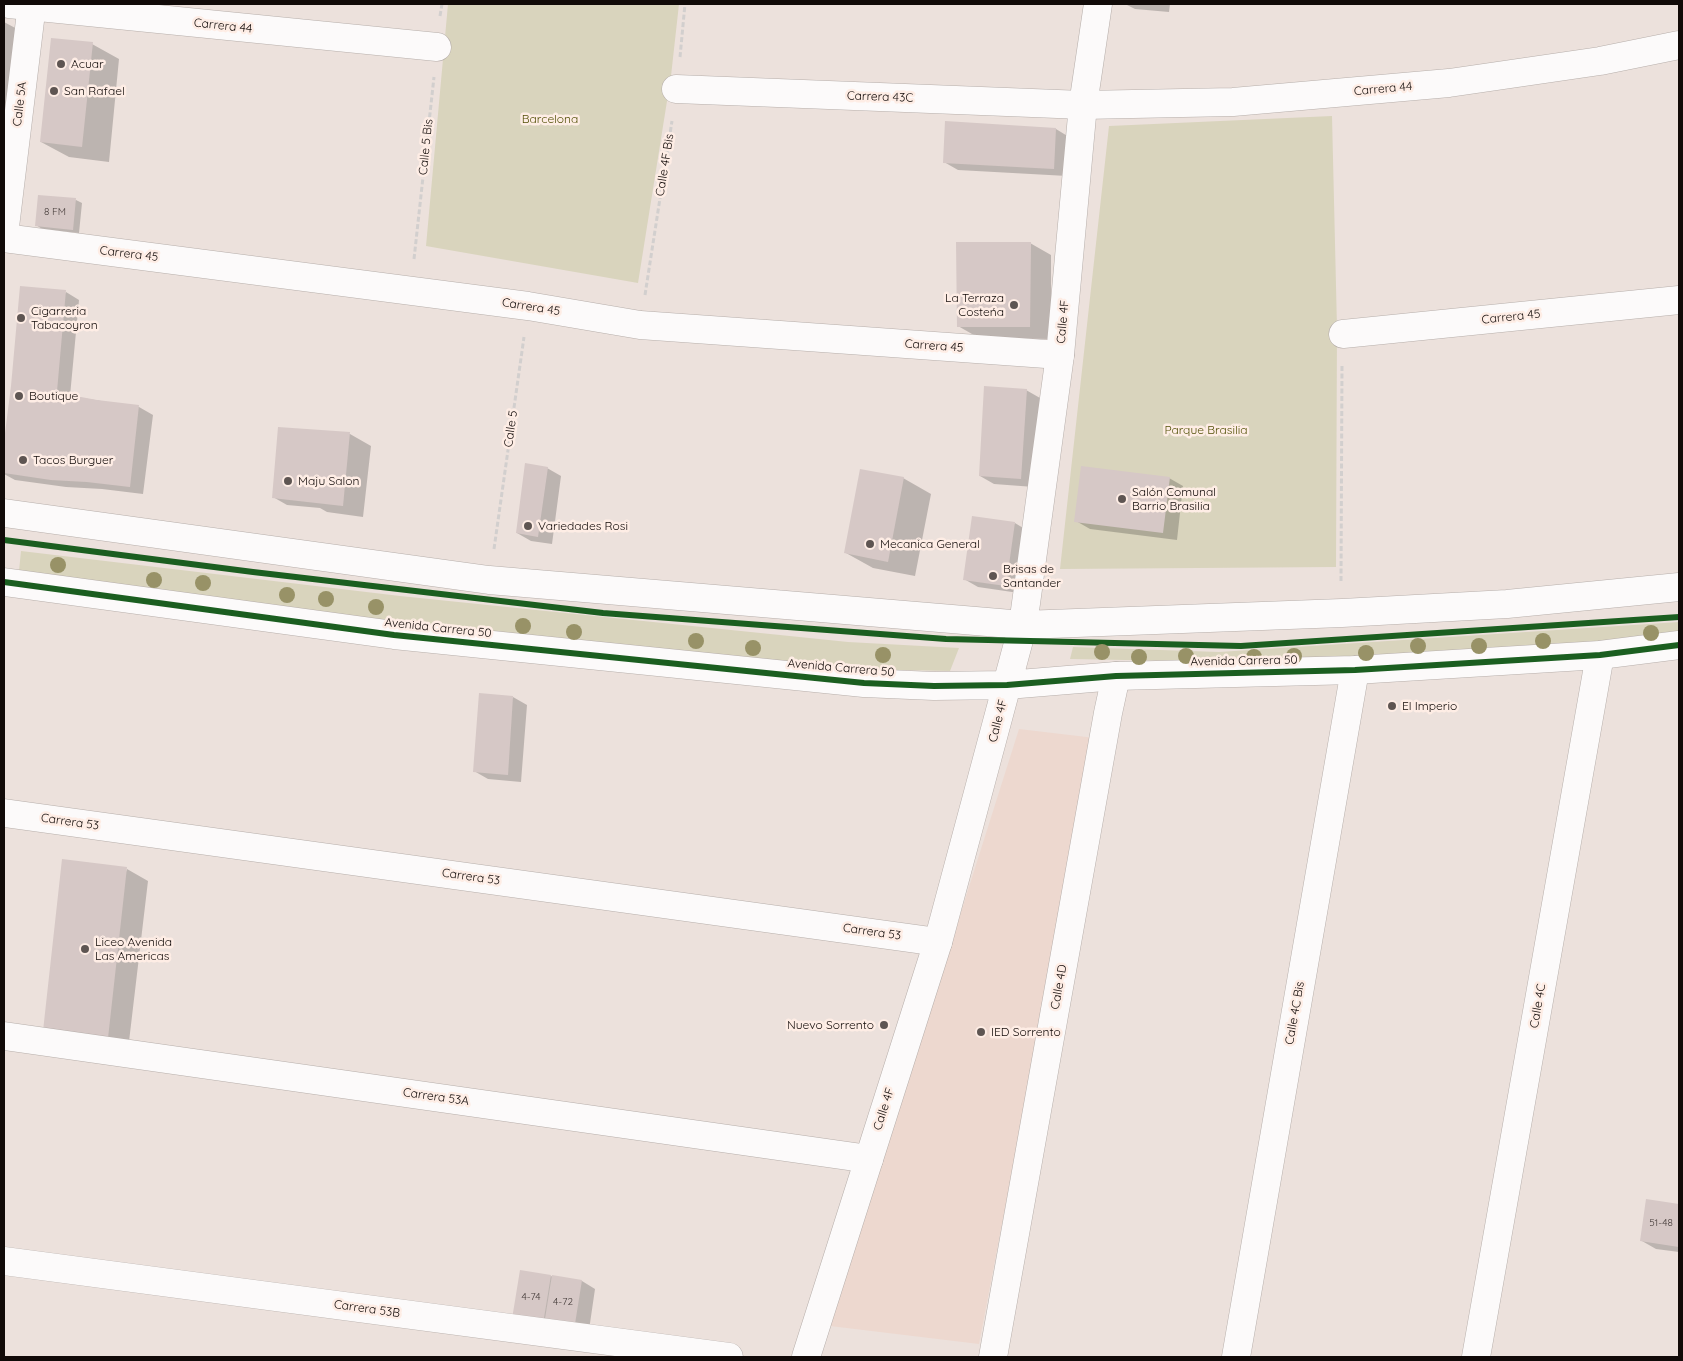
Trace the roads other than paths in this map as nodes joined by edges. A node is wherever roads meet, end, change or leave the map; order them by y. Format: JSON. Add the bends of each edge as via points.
{"nodes":[{"id":1,"x":1098,"y":4,"type":"edge"},
{"id":2,"x":25,"y":5,"type":"edge"},
{"id":3,"x":1679,"y":45,"type":"edge"},
{"id":4,"x":437,"y":47,"type":"road end"},
{"id":5,"x":676,"y":89,"type":"road end"},
{"id":6,"x":1083,"y":105,"type":"junction"},
{"id":7,"x":4,"y":237,"type":"edge"},
{"id":8,"x":1679,"y":300,"type":"edge"},
{"id":9,"x":1342,"y":334,"type":"road end"},
{"id":10,"x":1060,"y":355,"type":"junction"},
{"id":11,"x":4,"y":513,"type":"edge"},
{"id":12,"x":4,"y":582,"type":"edge"},
{"id":13,"x":1679,"y":588,"type":"edge"},
{"id":14,"x":1024,"y":625,"type":"junction"},
{"id":15,"x":1679,"y":645,"type":"edge"},
{"id":16,"x":1600,"y":655,"type":"junction"},
{"id":17,"x":1355,"y":670,"type":"junction"},
{"id":18,"x":1116,"y":676,"type":"junction"},
{"id":19,"x":1006,"y":685,"type":"junction"},
{"id":20,"x":4,"y":812,"type":"edge"},
{"id":21,"x":938,"y":942,"type":"junction"},
{"id":22,"x":4,"y":1036,"type":"edge"},
{"id":23,"x":869,"y":1159,"type":"junction"},
{"id":24,"x":4,"y":1261,"type":"edge"},
{"id":25,"x":729,"y":1357,"type":"edge"},
{"id":26,"x":806,"y":1357,"type":"edge"},
{"id":27,"x":993,"y":1357,"type":"edge"},
{"id":28,"x":1236,"y":1357,"type":"edge"},
{"id":29,"x":1476,"y":1357,"type":"edge"}],
"edges":[{"from":1,"to":6,"type":"street","name":"Calle 4F"},
{"from":2,"to":4,"type":"street","name":"Carrera 44"},
{"from":2,"to":7,"type":"street","name":"Calle 5A"},
{"from":3,"to":6,"type":"street","name":"Carrera 44","via":[[1600,61],[1449,83],[1233,102]]},
{"from":5,"to":6,"type":"street","name":"Carrera 43C"},
{"from":6,"to":10,"type":"street","name":"Calle 4F"},
{"from":7,"to":10,"type":"street","name":"Carrera 45","via":[[528,306],[640,325]]},
{"from":8,"to":9,"type":"street","name":"Carrera 45"},
{"from":10,"to":14,"type":"street","name":"Calle 4F"},
{"from":11,"to":14,"type":"street","via":[[489,580]]},
{"from":12,"to":19,"type":"street","name":"Avenida Carrera 50","via":[[413,637],[864,682],[934,686]]},
{"from":13,"to":14,"type":"street","via":[[1507,604]]},
{"from":14,"to":19,"type":"street","name":"Calle 4F"},
{"from":15,"to":16,"type":"street","name":"Avenida Carrera 50"},
{"from":16,"to":17,"type":"street","name":"Avenida Carrera 50"},
{"from":16,"to":29,"type":"street","name":"Calle 4C"},
{"from":17,"to":18,"type":"street","name":"Avenida Carrera 50"},
{"from":17,"to":28,"type":"street","name":"Calle 4C Bis"},
{"from":18,"to":19,"type":"street","name":"Avenida Carrera 50"},
{"from":18,"to":27,"type":"street","name":"Calle 4D"},
{"from":19,"to":21,"type":"street","name":"Calle 4F"},
{"from":20,"to":21,"type":"street","name":"Carrera 53"},
{"from":21,"to":23,"type":"street","name":"Calle 4F"},
{"from":22,"to":23,"type":"street","name":"Carrera 53A"},
{"from":23,"to":26,"type":"street","name":"Calle 4F"},
{"from":24,"to":25,"type":"street","name":"Carrera 53B"}]}
